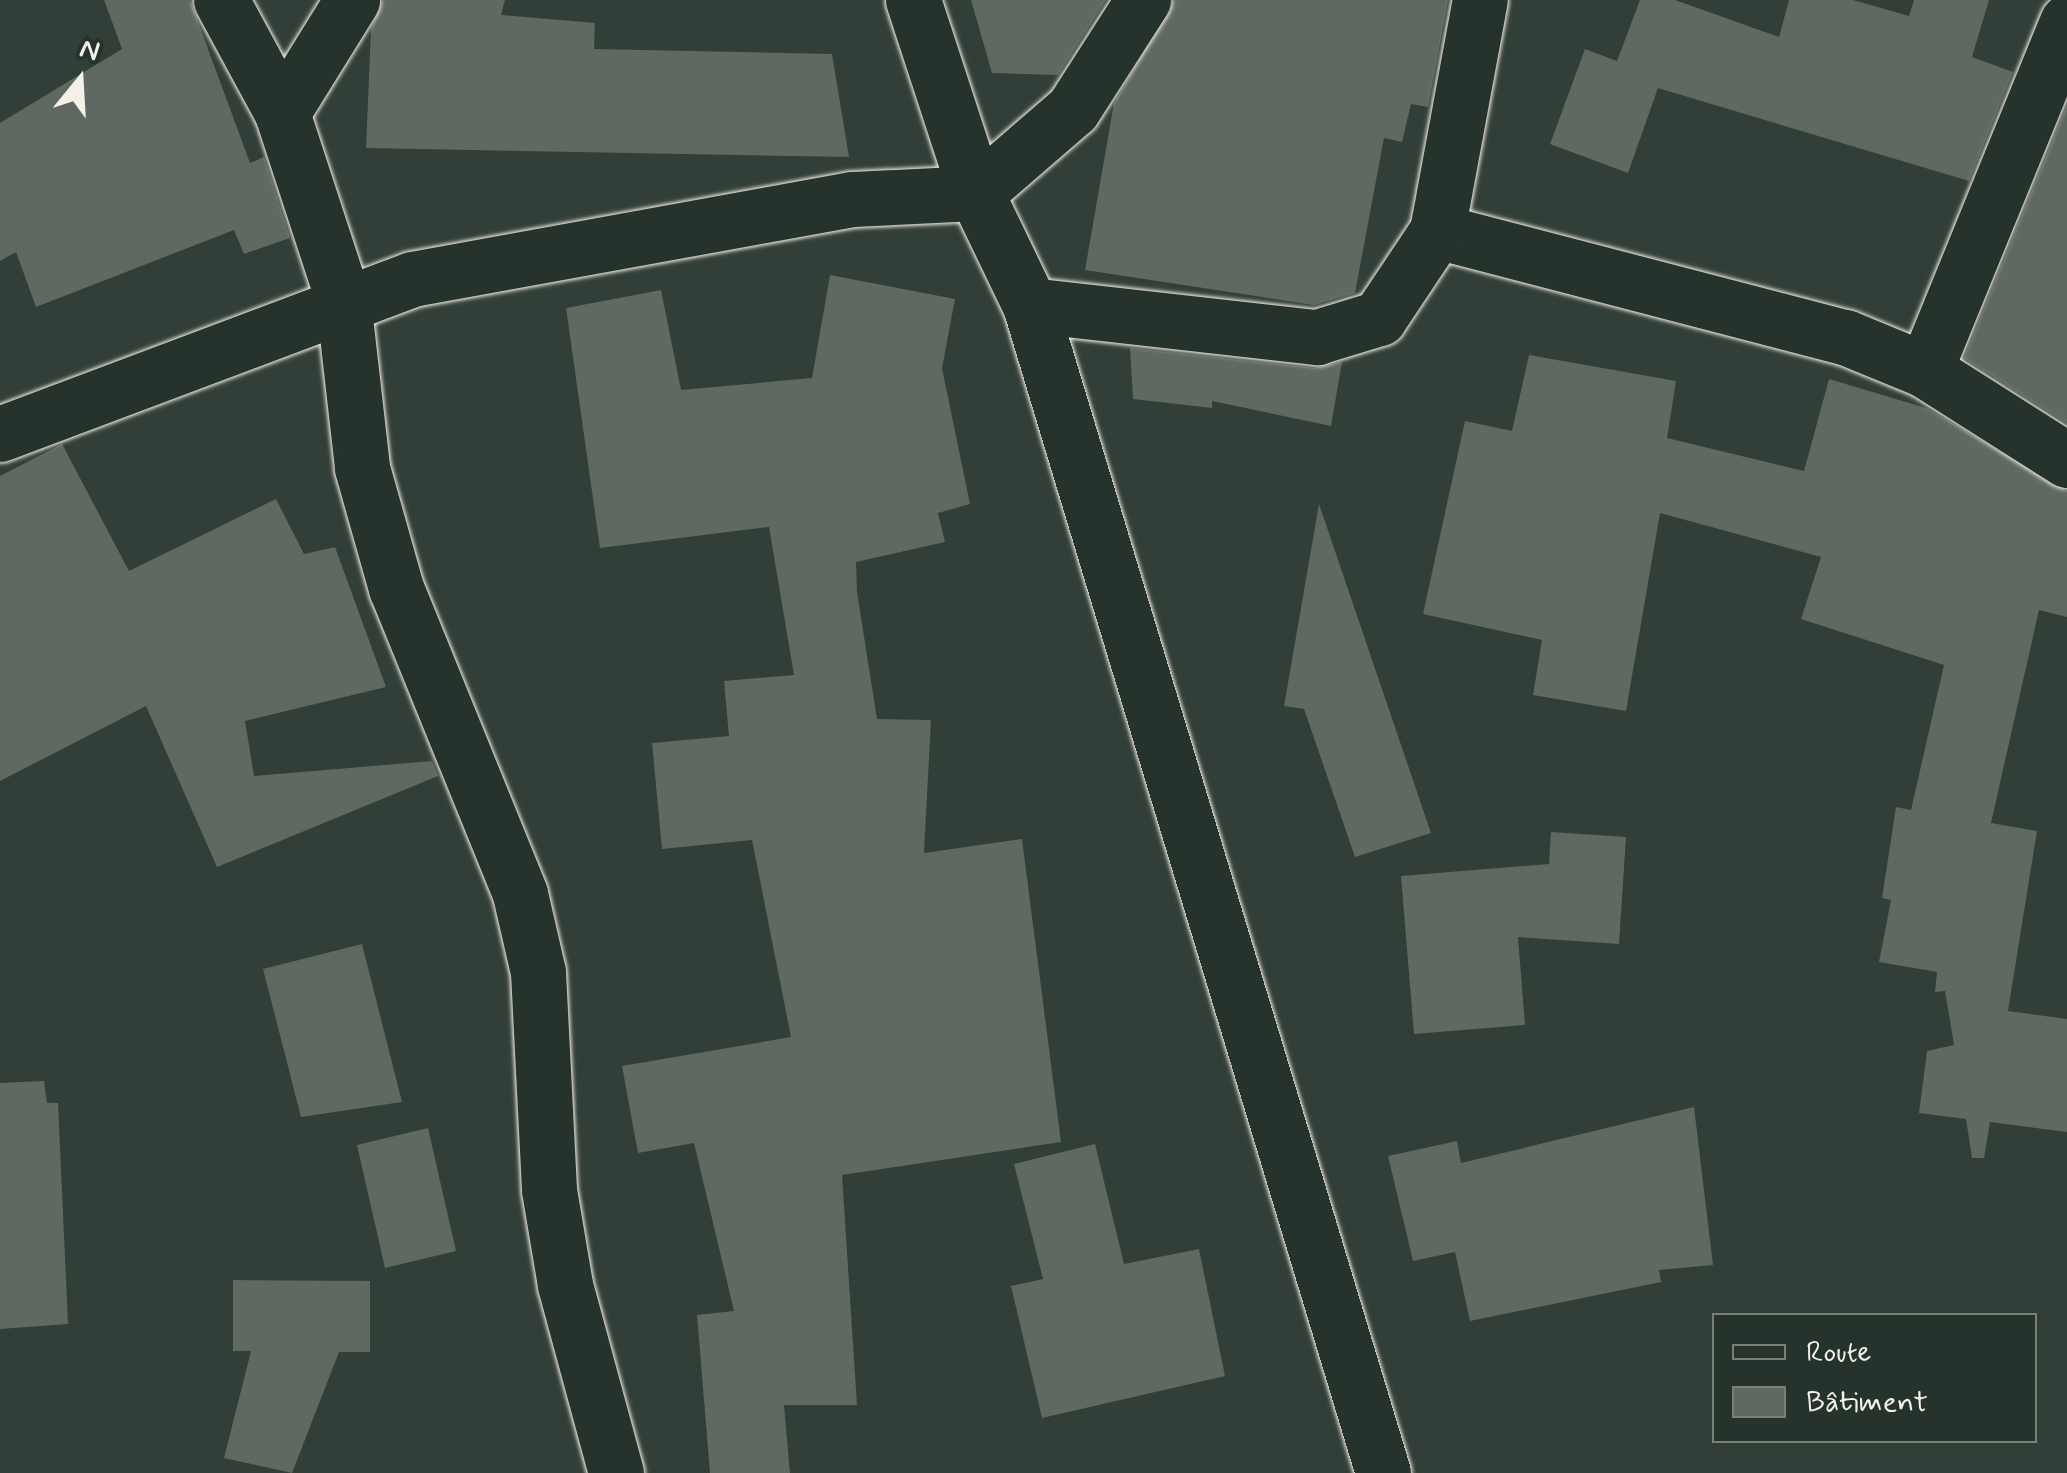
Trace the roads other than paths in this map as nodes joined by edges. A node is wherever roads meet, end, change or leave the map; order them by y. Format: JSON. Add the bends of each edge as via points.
{"nodes":[{"id":1,"x":221,"y":0,"type":"edge"},
{"id":2,"x":352,"y":0,"type":"edge"},
{"id":3,"x":913,"y":0,"type":"edge"},
{"id":4,"x":1143,"y":0,"type":"edge"},
{"id":5,"x":1480,"y":0,"type":"edge"},
{"id":6,"x":2067,"y":22,"type":"edge"},
{"id":7,"x":282,"y":113,"type":"junction"},
{"id":8,"x":976,"y":194,"type":"junction"},
{"id":9,"x":1436,"y":231,"type":"junction"},
{"id":10,"x":343,"y":300,"type":"junction"},
{"id":11,"x":1030,"y":306,"type":"junction"},
{"id":12,"x":1924,"y":370,"type":"junction"},
{"id":13,"x":0,"y":434,"type":"edge"},
{"id":14,"x":2067,"y":460,"type":"edge"},
{"id":15,"x":616,"y":1473,"type":"edge"},
{"id":16,"x":1383,"y":1473,"type":"edge"}],
"edges":[{"from":1,"to":7,"type":"street"},
{"from":2,"to":7,"type":"street"},
{"from":3,"to":8,"type":"street"},
{"from":4,"to":8,"type":"street","via":[[1073,109]]},
{"from":5,"to":9,"type":"street"},
{"from":6,"to":12,"type":"street"},
{"from":7,"to":10,"type":"street"},
{"from":8,"to":10,"type":"street","via":[[853,199],[507,257]]},
{"from":8,"to":11,"type":"street"},
{"from":9,"to":11,"type":"street","via":[[1380,318],[1349,332],[1317,337]]},
{"from":9,"to":12,"type":"street","via":[[1845,338]]},
{"from":10,"to":13,"type":"street"},
{"from":10,"to":15,"type":"street","via":[[362,468],[396,588],[520,894],[538,972],[549,1190],[565,1285]]},
{"from":11,"to":16,"type":"street"},
{"from":12,"to":14,"type":"street"}]}
